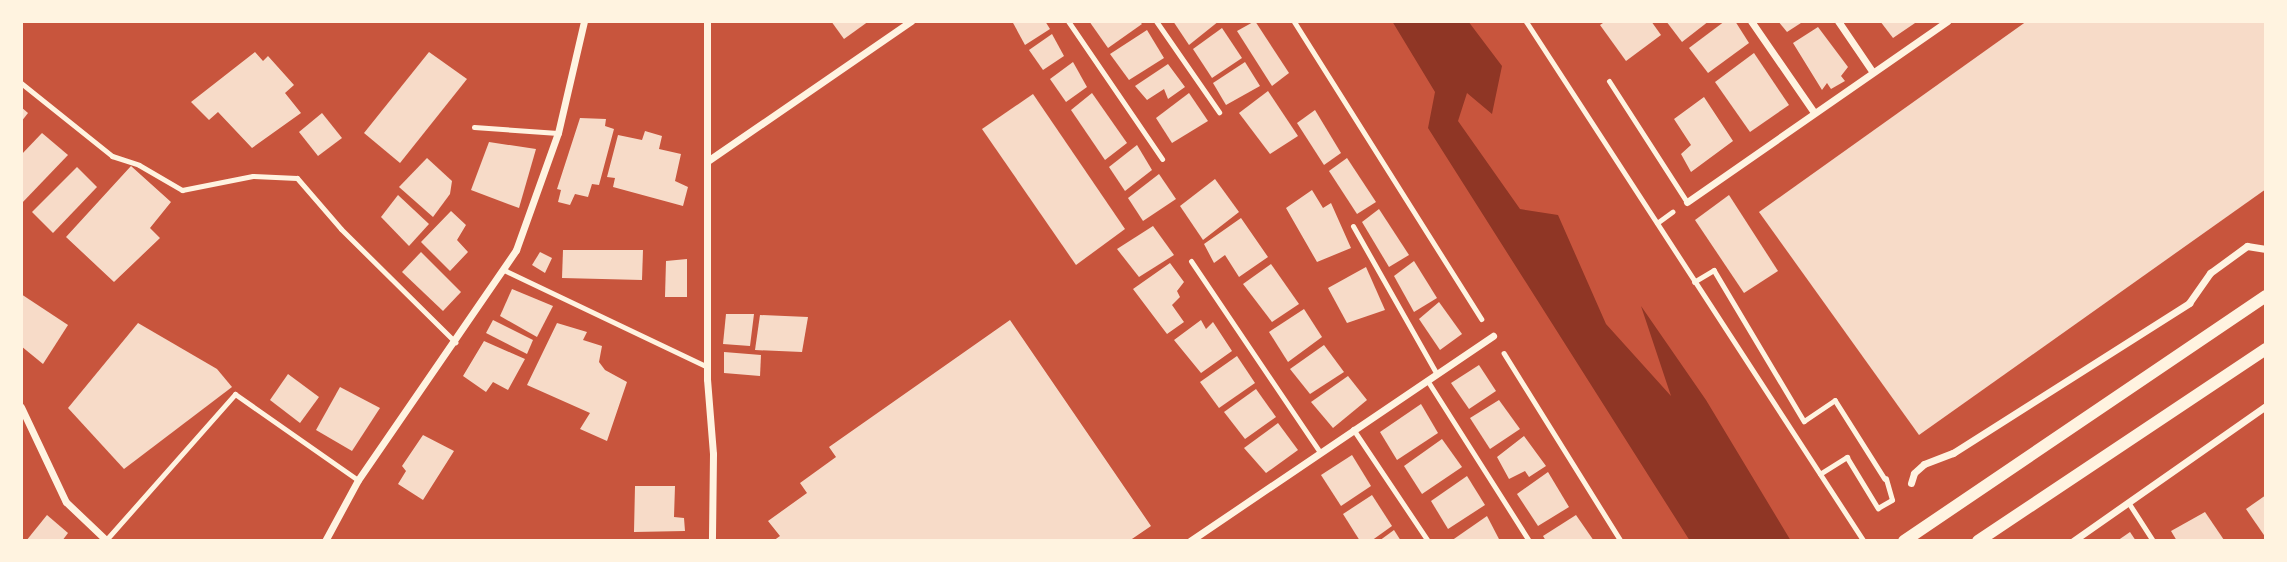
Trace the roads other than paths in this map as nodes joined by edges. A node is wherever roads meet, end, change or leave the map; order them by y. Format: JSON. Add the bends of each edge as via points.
{"nodes":[{"id":1,"x":584,"y":21,"type":"edge"},
{"id":2,"x":708,"y":21,"type":"edge"},
{"id":3,"x":911,"y":21,"type":"edge"},
{"id":4,"x":1068,"y":21,"type":"edge"},
{"id":5,"x":1156,"y":21,"type":"edge"},
{"id":6,"x":1751,"y":21,"type":"edge"},
{"id":7,"x":1838,"y":21,"type":"edge"},
{"id":8,"x":1947,"y":21,"type":"edge"},
{"id":9,"x":1872,"y":71,"type":"junction"},
{"id":10,"x":1609,"y":81,"type":"dead end"},
{"id":11,"x":21,"y":83,"type":"edge"},
{"id":12,"x":1812,"y":111,"type":"junction"},
{"id":13,"x":1219,"y":112,"type":"dead end"},
{"id":14,"x":474,"y":127,"type":"dead end"},
{"id":15,"x":558,"y":133,"type":"junction"},
{"id":16,"x":1162,"y":159,"type":"dead end"},
{"id":17,"x":709,"y":160,"type":"junction"},
{"id":18,"x":1687,"y":202,"type":"joint"},
{"id":19,"x":1353,"y":226,"type":"dead end"},
{"id":20,"x":2266,"y":249,"type":"edge"},
{"id":21,"x":1191,"y":261,"type":"dead end"},
{"id":22,"x":504,"y":270,"type":"junction"},
{"id":23,"x":2266,"y":296,"type":"edge"},
{"id":24,"x":1493,"y":336,"type":"road end"},
{"id":25,"x":456,"y":342,"type":"junction"},
{"id":26,"x":2266,"y":349,"type":"edge"},
{"id":27,"x":707,"y":367,"type":"junction"},
{"id":28,"x":1436,"y":373,"type":"junction"},
{"id":29,"x":1427,"y":380,"type":"junction"},
{"id":30,"x":2266,"y":405,"type":"edge"},
{"id":31,"x":21,"y":407,"type":"edge"},
{"id":32,"x":1353,"y":429,"type":"junction"},
{"id":33,"x":1320,"y":452,"type":"junction"},
{"id":34,"x":358,"y":481,"type":"junction"},
{"id":35,"x":1911,"y":483,"type":"dead end"},
{"id":36,"x":2128,"y":502,"type":"junction"},
{"id":37,"x":1981,"y":538,"type":"edge"},
{"id":38,"x":107,"y":541,"type":"edge"},
{"id":39,"x":325,"y":541,"type":"edge"},
{"id":40,"x":712,"y":541,"type":"edge"},
{"id":41,"x":1190,"y":541,"type":"edge"},
{"id":42,"x":1428,"y":541,"type":"edge"},
{"id":43,"x":1529,"y":541,"type":"edge"},
{"id":44,"x":1904,"y":541,"type":"edge"},
{"id":45,"x":2073,"y":541,"type":"edge"},
{"id":46,"x":2153,"y":541,"type":"edge"}],
"edges":[{"from":1,"to":15,"type":"street"},
{"from":2,"to":17,"type":"street"},
{"from":3,"to":17,"type":"street"},
{"from":4,"to":16,"type":"lane"},
{"from":5,"to":13,"type":"lane"},
{"from":6,"to":12,"type":"street"},
{"from":7,"to":9,"type":"street"},
{"from":8,"to":9,"type":"street"},
{"from":9,"to":12,"type":"street"},
{"from":10,"to":18,"type":"lane"},
{"from":11,"to":25,"type":"lane","via":[[111,156],[139,165],[182,190],[253,176],[297,178],[341,229]]},
{"from":12,"to":18,"type":"street"},
{"from":14,"to":15,"type":"lane"},
{"from":15,"to":22,"type":"street","via":[[516,250]]},
{"from":17,"to":27,"type":"street"},
{"from":19,"to":28,"type":"lane"},
{"from":20,"to":35,"type":"street","via":[[2247,246],[2210,273],[2189,303],[1953,453],[1924,464]]},
{"from":21,"to":33,"type":"lane"},
{"from":22,"to":25,"type":"street"},
{"from":22,"to":27,"type":"lane"},
{"from":23,"to":44,"type":"street"},
{"from":24,"to":28,"type":"street"},
{"from":25,"to":34,"type":"street"},
{"from":26,"to":37,"type":"street"},
{"from":27,"to":40,"type":"street"},
{"from":28,"to":29,"type":"street"},
{"from":29,"to":32,"type":"street"},
{"from":29,"to":43,"type":"lane"},
{"from":30,"to":36,"type":"street"},
{"from":31,"to":38,"type":"street","via":[[66,502]]},
{"from":32,"to":33,"type":"street"},
{"from":32,"to":42,"type":"lane"},
{"from":33,"to":41,"type":"street"},
{"from":34,"to":38,"type":"lane","via":[[235,394]]},
{"from":34,"to":39,"type":"street"},
{"from":36,"to":45,"type":"street"},
{"from":36,"to":46,"type":"lane"}]}
